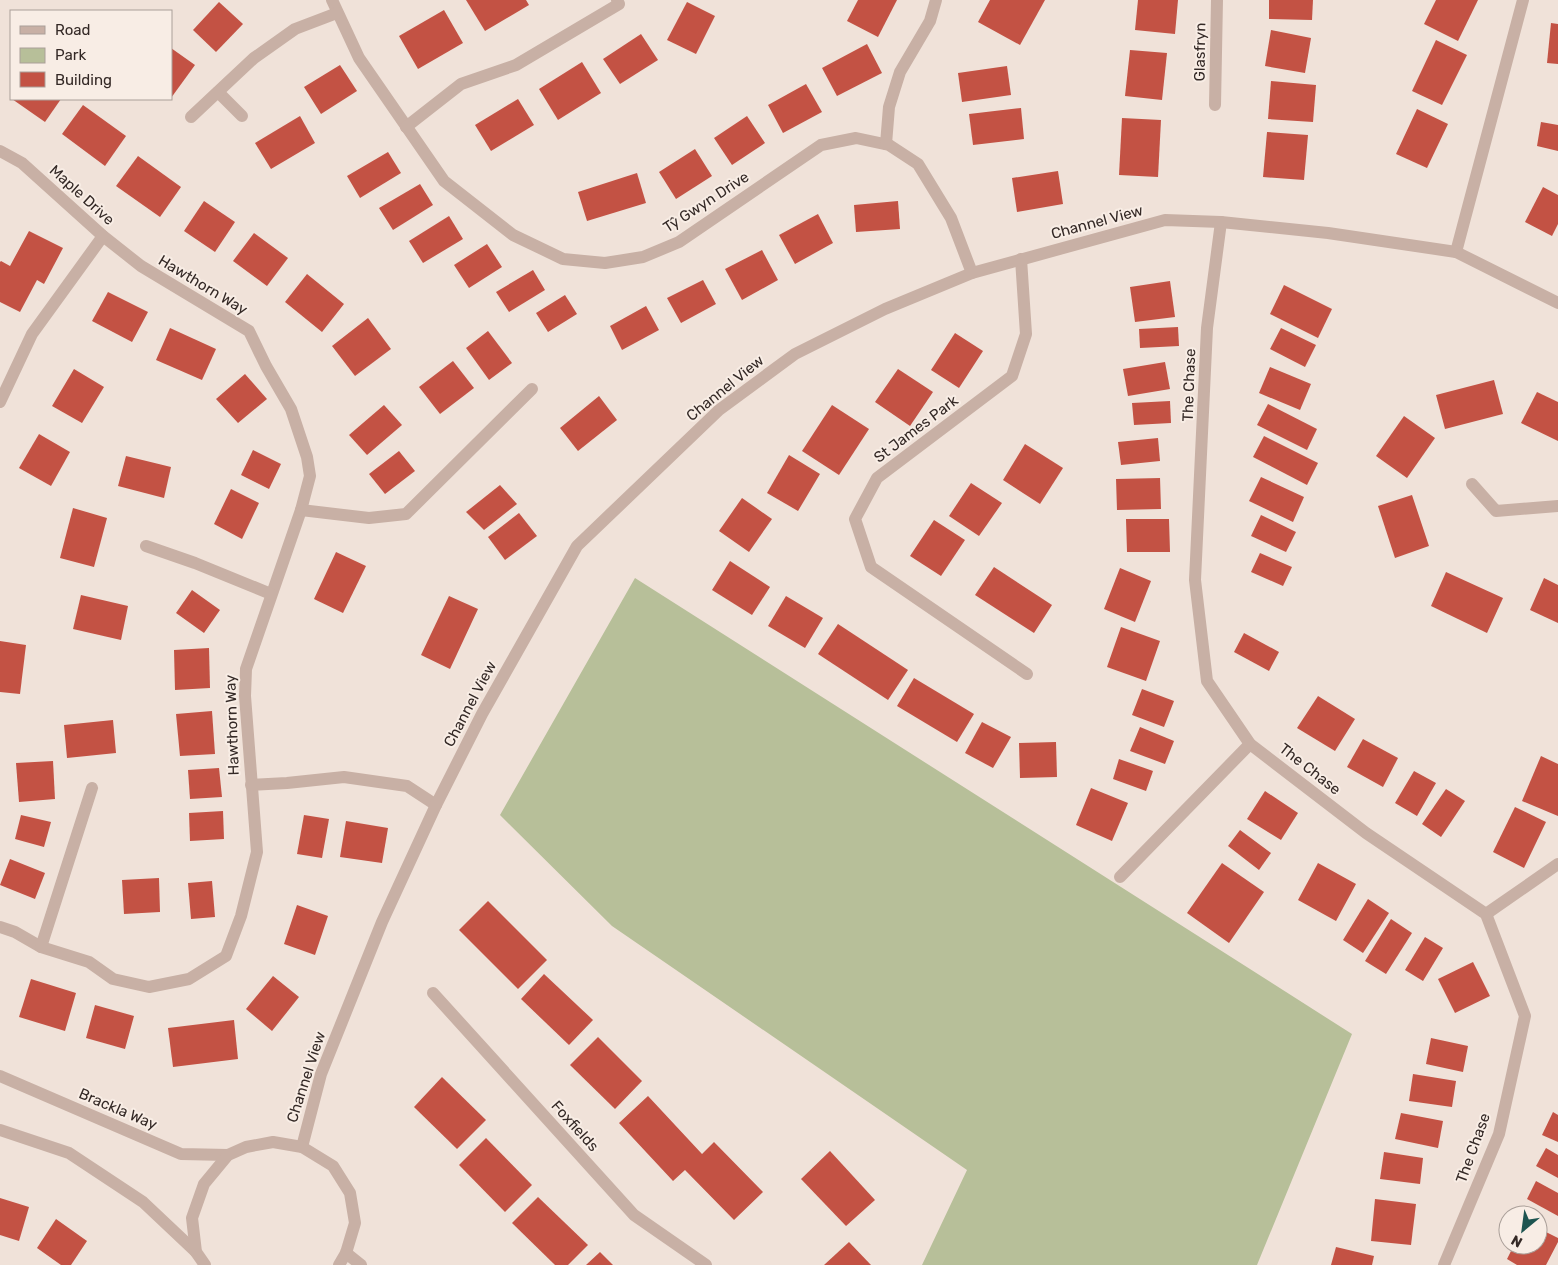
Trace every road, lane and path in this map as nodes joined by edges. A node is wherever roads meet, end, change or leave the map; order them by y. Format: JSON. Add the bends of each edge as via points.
{"nodes":[{"id":1,"x":332,"y":0,"type":"edge"},
{"id":2,"x":617,"y":0,"type":"edge"},
{"id":3,"x":936,"y":0,"type":"edge"},
{"id":4,"x":1218,"y":0,"type":"edge"},
{"id":5,"x":1523,"y":0,"type":"edge"},
{"id":6,"x":337,"y":13,"type":"junction"},
{"id":7,"x":218,"y":92,"type":"junction"},
{"id":8,"x":1215,"y":105,"type":"dead end"},
{"id":9,"x":242,"y":116,"type":"dead end"},
{"id":10,"x":191,"y":117,"type":"dead end"},
{"id":11,"x":406,"y":127,"type":"junction"},
{"id":12,"x":886,"y":144,"type":"junction"},
{"id":13,"x":0,"y":151,"type":"edge"},
{"id":14,"x":1221,"y":222,"type":"junction"},
{"id":15,"x":103,"y":236,"type":"junction"},
{"id":16,"x":1456,"y":252,"type":"junction"},
{"id":17,"x":1020,"y":259,"type":"junction"},
{"id":18,"x":140,"y":266,"type":"joint"},
{"id":19,"x":972,"y":273,"type":"junction"},
{"id":20,"x":1558,"y":303,"type":"edge"},
{"id":21,"x":532,"y":389,"type":"dead end"},
{"id":22,"x":0,"y":402,"type":"edge"},
{"id":23,"x":1472,"y":484,"type":"dead end"},
{"id":24,"x":1558,"y":506,"type":"edge"},
{"id":25,"x":301,"y":510,"type":"junction"},
{"id":26,"x":146,"y":546,"type":"dead end"},
{"id":27,"x":271,"y":594,"type":"junction"},
{"id":28,"x":1027,"y":674,"type":"dead end"},
{"id":29,"x":1250,"y":744,"type":"junction"},
{"id":30,"x":251,"y":785,"type":"junction"},
{"id":31,"x":92,"y":788,"type":"dead end"},
{"id":32,"x":436,"y":805,"type":"junction"},
{"id":33,"x":1558,"y":864,"type":"edge"},
{"id":34,"x":1120,"y":877,"type":"dead end"},
{"id":35,"x":1486,"y":914,"type":"junction"},
{"id":36,"x":0,"y":927,"type":"edge"},
{"id":37,"x":41,"y":947,"type":"junction"},
{"id":38,"x":433,"y":993,"type":"dead end"},
{"id":39,"x":0,"y":1076,"type":"edge"},
{"id":40,"x":0,"y":1130,"type":"edge"},
{"id":41,"x":302,"y":1147,"type":"junction"},
{"id":42,"x":228,"y":1155,"type":"junction"},
{"id":43,"x":196,"y":1252,"type":"junction"},
{"id":44,"x":346,"y":1253,"type":"junction"},
{"id":45,"x":205,"y":1265,"type":"edge"},
{"id":46,"x":339,"y":1265,"type":"edge"},
{"id":47,"x":361,"y":1265,"type":"edge"},
{"id":48,"x":706,"y":1265,"type":"edge"},
{"id":49,"x":1444,"y":1265,"type":"edge"}],
"edges":[{"from":1,"to":6,"type":"street","name":"Tŷ Gwyn Drive"},
{"from":2,"to":11,"type":"street","via":[[619,4],[516,65],[461,84]]},
{"from":3,"to":12,"type":"street","via":[[930,20],[900,72],[889,107]]},
{"from":4,"to":8,"type":"street","name":"Glasfryn"},
{"from":5,"to":16,"type":"street"},
{"from":6,"to":7,"type":"street","via":[[295,29],[254,58]]},
{"from":6,"to":11,"type":"street","name":"Tŷ Gwyn Drive","via":[[359,58]]},
{"from":7,"to":9,"type":"street"},
{"from":7,"to":10,"type":"street"},
{"from":11,"to":12,"type":"street","name":"Tŷ Gwyn Drive","via":[[444,181],[513,235],[563,260],[605,263],[643,256],[679,242],[821,145],[856,138]]},
{"from":12,"to":19,"type":"street","name":"Tŷ Gwyn Drive","via":[[918,164],[951,218]]},
{"from":13,"to":15,"type":"street","name":"Maple Drive","via":[[22,163]]},
{"from":14,"to":16,"type":"street","name":"Channel View","via":[[1328,233]]},
{"from":14,"to":17,"type":"street","name":"Channel View","via":[[1166,220]]},
{"from":14,"to":29,"type":"street","name":"The Chase","via":[[1207,328],[1195,580],[1207,681]]},
{"from":15,"to":18,"type":"street","name":"Maple Drive"},
{"from":15,"to":22,"type":"street","via":[[32,334]]},
{"from":16,"to":20,"type":"street","name":"Channel View"},
{"from":17,"to":19,"type":"street","name":"Channel View"},
{"from":17,"to":28,"type":"street","name":"St James Park","via":[[1026,334],[1012,376],[877,478],[855,519],[871,567]]},
{"from":18,"to":25,"type":"street","name":"Hawthorn Way","via":[[249,331],[291,408],[306,457],[310,476]]},
{"from":19,"to":32,"type":"street","name":"Channel View","via":[[885,309],[795,354],[719,410],[577,546],[482,714]]},
{"from":21,"to":25,"type":"street","via":[[406,514],[369,518]]},
{"from":23,"to":24,"type":"street","via":[[1496,511]]},
{"from":25,"to":27,"type":"street","name":"Hawthorn Way"},
{"from":26,"to":27,"type":"street"},
{"from":27,"to":30,"type":"street","name":"Hawthorn Way","via":[[246,668]]},
{"from":29,"to":34,"type":"street"},
{"from":29,"to":35,"type":"street","name":"The Chase","via":[[1366,833]]},
{"from":30,"to":32,"type":"street","via":[[344,777],[407,786]]},
{"from":30,"to":37,"type":"street","name":"Hawthorn Way","via":[[257,852],[241,916],[226,956],[189,979],[149,987],[113,979],[89,962]]},
{"from":31,"to":37,"type":"street"},
{"from":32,"to":41,"type":"street","name":"Channel View","via":[[382,922],[335,1038],[321,1074]]},
{"from":33,"to":35,"type":"street"},
{"from":35,"to":49,"type":"street","name":"The Chase","via":[[1524,1016],[1500,1134]]},
{"from":36,"to":37,"type":"street","name":"Hawthorn Way"},
{"from":38,"to":48,"type":"street","name":"Foxfields","via":[[634,1216]]},
{"from":39,"to":42,"type":"street","name":"Brackla Way","via":[[181,1154]]},
{"from":40,"to":43,"type":"street","via":[[69,1153],[143,1202]]},
{"from":41,"to":42,"type":"street","via":[[273,1142],[246,1147]]},
{"from":41,"to":44,"type":"street","via":[[333,1166],[350,1193],[355,1223]]},
{"from":42,"to":43,"type":"street","via":[[204,1184],[192,1218]]},
{"from":43,"to":45,"type":"street"},
{"from":44,"to":46,"type":"street"},
{"from":44,"to":47,"type":"street"}]}
